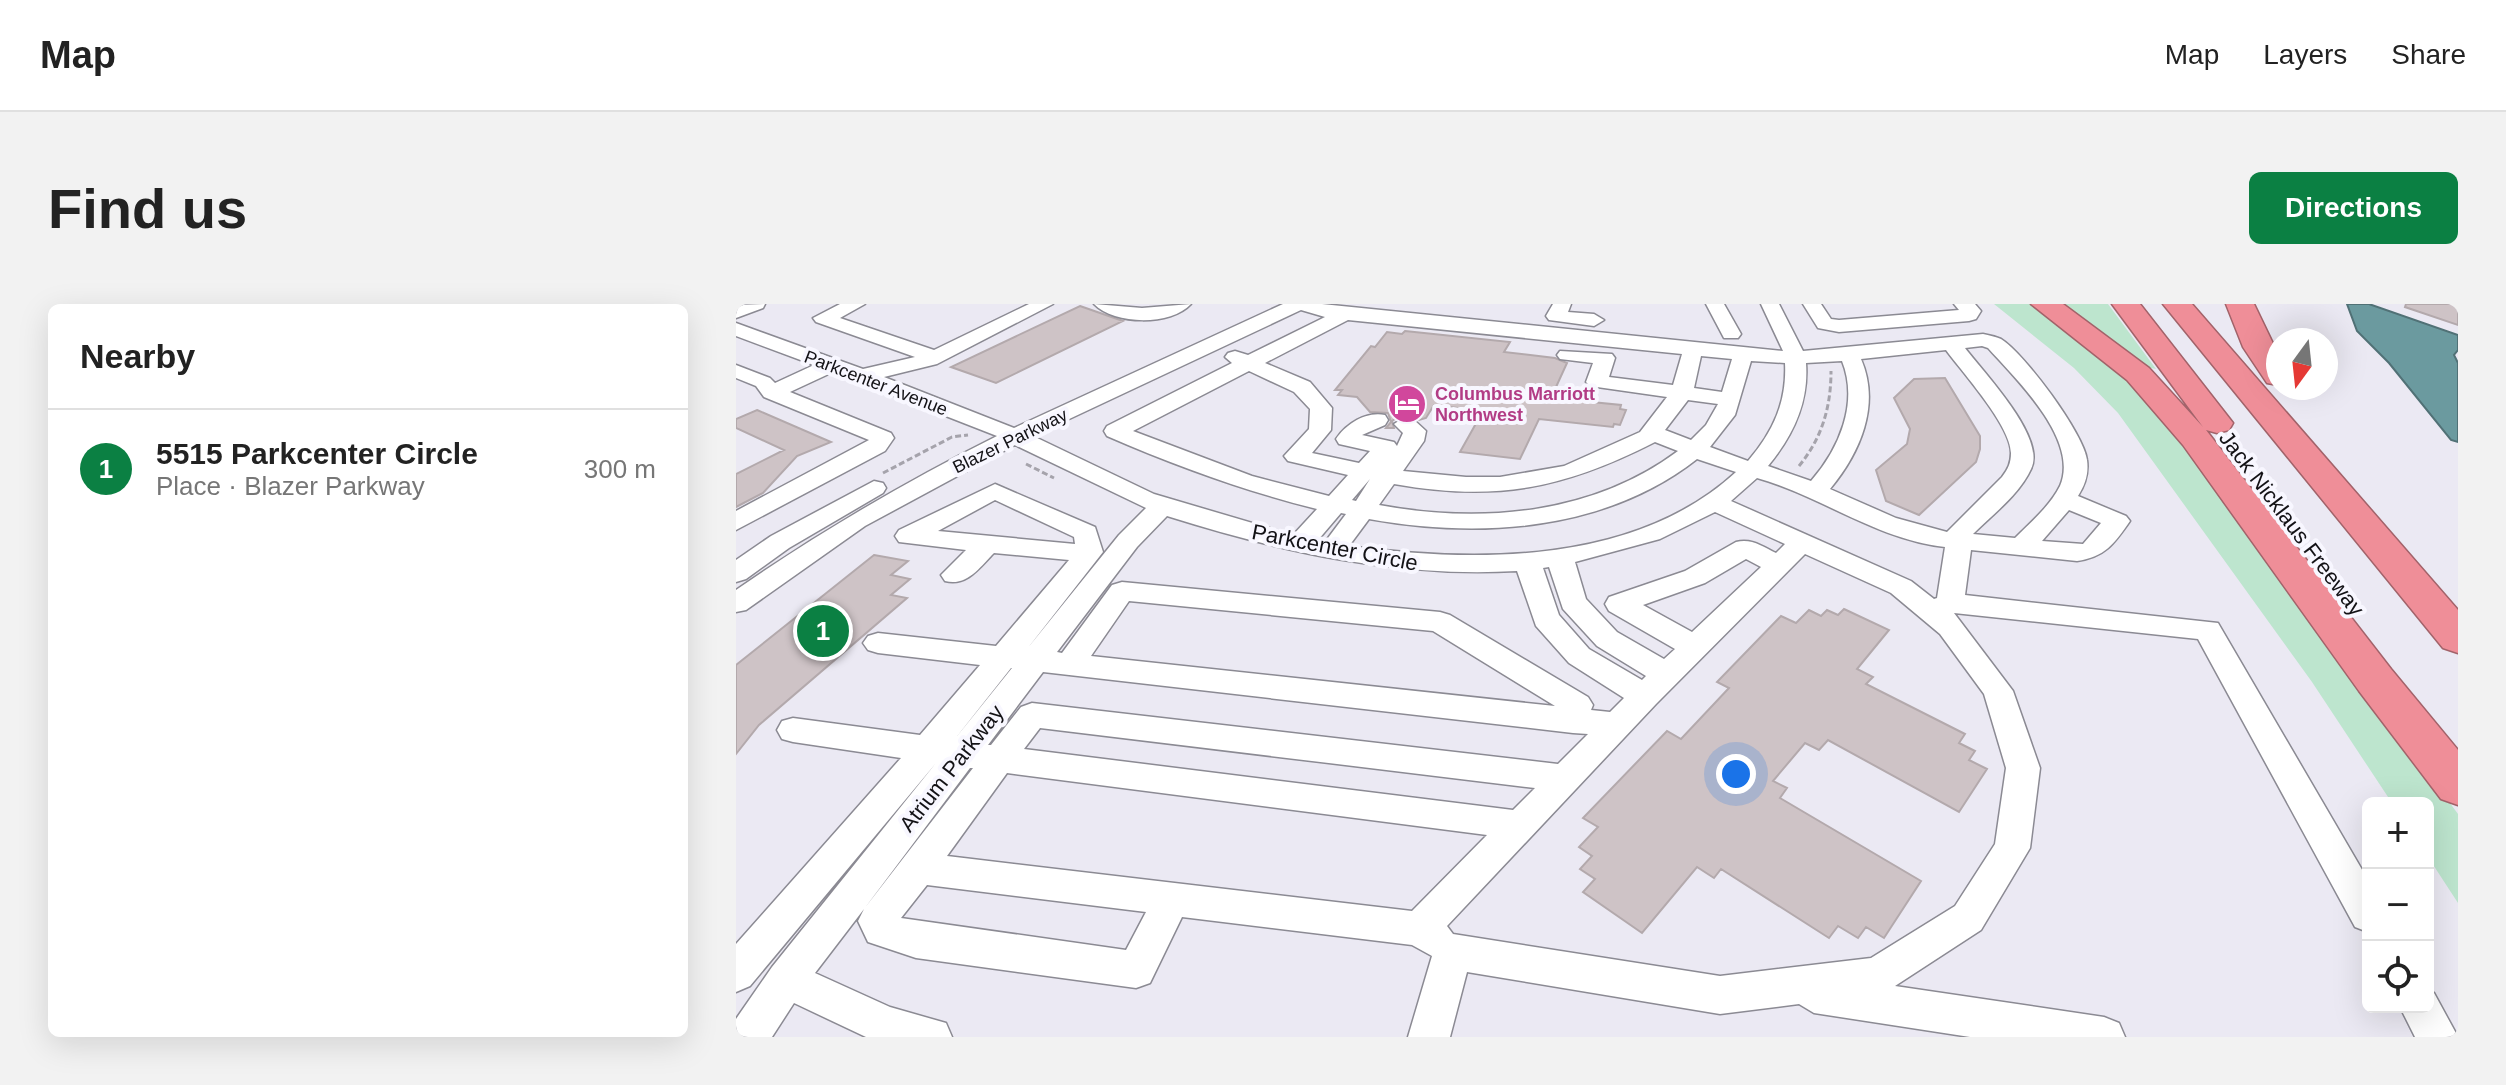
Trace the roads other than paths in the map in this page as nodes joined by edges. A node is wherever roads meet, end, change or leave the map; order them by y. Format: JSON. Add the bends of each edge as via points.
{"nodes":[{"id":1,"x":756,"y":304,"type":"edge"},
{"id":2,"x":856,"y":304,"type":"edge"},
{"id":3,"x":1103,"y":304,"type":"edge"},
{"id":4,"x":1182,"y":304,"type":"edge"},
{"id":5,"x":1266,"y":304,"type":"edge"},
{"id":6,"x":1300,"y":304,"type":"edge"},
{"id":7,"x":1374,"y":304,"type":"edge"},
{"id":8,"x":1562,"y":304,"type":"edge"},
{"id":9,"x":1715,"y":304,"type":"edge"},
{"id":10,"x":1770,"y":304,"type":"edge"},
{"id":11,"x":1812,"y":304,"type":"edge"},
{"id":12,"x":1963,"y":304,"type":"edge"},
{"id":13,"x":2045,"y":304,"type":"edge"},
{"id":14,"x":2126,"y":304,"type":"edge"},
{"id":15,"x":2177,"y":304,"type":"edge"},
{"id":16,"x":2240,"y":304,"type":"edge"},
{"id":17,"x":1031,"y":306,"type":"edge"},
{"id":18,"x":736,"y":312,"type":"edge"},
{"id":19,"x":1508,"y":313,"type":"dead end"},
{"id":20,"x":1345,"y":314,"type":"junction"},
{"id":21,"x":736,"y":329,"type":"edge"},
{"id":22,"x":1758,"y":338,"type":"junction"},
{"id":23,"x":1952,"y":344,"type":"junction"},
{"id":24,"x":1210,"y":345,"type":"junction"},
{"id":25,"x":1693,"y":349,"type":"junction"},
{"id":26,"x":1609,"y":350,"type":"junction"},
{"id":27,"x":1849,"y":354,"type":"junction"},
{"id":28,"x":932,"y":358,"type":"junction"},
{"id":29,"x":1795,"y":358,"type":"junction"},
{"id":30,"x":2266,"y":359,"type":"edge"},
{"id":31,"x":1248,"y":363,"type":"junction"},
{"id":32,"x":831,"y":365,"type":"junction"},
{"id":33,"x":736,"y":371,"type":"edge"},
{"id":34,"x":859,"y":376,"type":"junction"},
{"id":35,"x":768,"y":387,"type":"junction"},
{"id":36,"x":1682,"y":393,"type":"junction"},
{"id":37,"x":736,"y":394,"type":"edge"},
{"id":38,"x":905,"y":394,"type":"junction"},
{"id":39,"x":1730,"y":399,"type":"junction"},
{"id":40,"x":2295,"y":400,"type":"edge"},
{"id":41,"x":1377,"y":420,"type":"dead end"},
{"id":42,"x":1405,"y":424,"type":"dead end"},
{"id":43,"x":1006,"y":433,"type":"junction"},
{"id":44,"x":1316,"y":433,"type":"junction"},
{"id":45,"x":1654,"y":434,"type":"junction"},
{"id":46,"x":1347,"y":439,"type":"junction"},
{"id":47,"x":1396,"y":449,"type":"junction"},
{"id":48,"x":1694,"y":449,"type":"junction"},
{"id":49,"x":1296,"y":456,"type":"junction"},
{"id":50,"x":1755,"y":469,"type":"junction"},
{"id":51,"x":1569,"y":472,"type":"junction"},
{"id":52,"x":1378,"y":474,"type":"junction"},
{"id":53,"x":1260,"y":485,"type":"junction"},
{"id":54,"x":1494,"y":487,"type":"junction"},
{"id":55,"x":1815,"y":491,"type":"junction"},
{"id":56,"x":2064,"y":499,"type":"junction"},
{"id":57,"x":1714,"y":502,"type":"junction"},
{"id":58,"x":1337,"y":505,"type":"junction"},
{"id":59,"x":1593,"y":505,"type":"junction"},
{"id":60,"x":1163,"y":506,"type":"junction"},
{"id":61,"x":1363,"y":511,"type":"junction"},
{"id":62,"x":736,"y":522,"type":"edge"},
{"id":63,"x":1496,"y":522,"type":"junction"},
{"id":64,"x":1958,"y":543,"type":"junction"},
{"id":65,"x":988,"y":544,"type":"junction"},
{"id":66,"x":1299,"y":545,"type":"junction"},
{"id":67,"x":2021,"y":548,"type":"junction"},
{"id":68,"x":1332,"y":551,"type":"junction"},
{"id":69,"x":1790,"y":553,"type":"junction"},
{"id":70,"x":1088,"y":554,"type":"junction"},
{"id":71,"x":1560,"y":557,"type":"junction"},
{"id":72,"x":1527,"y":561,"type":"junction"},
{"id":73,"x":736,"y":573,"type":"edge"},
{"id":74,"x":955,"y":575,"type":"dead end"},
{"id":75,"x":736,"y":603,"type":"edge"},
{"id":76,"x":1941,"y":608,"type":"junction"},
{"id":77,"x":2458,"y":623,"type":"edge"},
{"id":78,"x":2458,"y":638,"type":"edge"},
{"id":79,"x":878,"y":643,"type":"dead end"},
{"id":80,"x":1695,"y":647,"type":"junction"},
{"id":81,"x":1019,"y":659,"type":"junction"},
{"id":82,"x":1070,"y":664,"type":"junction"},
{"id":83,"x":1656,"y":686,"type":"junction"},
{"id":84,"x":1573,"y":721,"type":"junction"},
{"id":85,"x":1617,"y":725,"type":"junction"},
{"id":86,"x":793,"y":730,"type":"dead end"},
{"id":87,"x":2458,"y":743,"type":"edge"},
{"id":88,"x":928,"y":749,"type":"junction"},
{"id":89,"x":961,"y":754,"type":"junction"},
{"id":90,"x":998,"y":759,"type":"junction"},
{"id":91,"x":1566,"y":778,"type":"junction"},
{"id":92,"x":2458,"y":785,"type":"edge"},
{"id":93,"x":1519,"y":825,"type":"junction"},
{"id":94,"x":918,"y":868,"type":"junction"},
{"id":95,"x":1172,"y":899,"type":"junction"},
{"id":96,"x":2362,"y":904,"type":"edge"},
{"id":97,"x":1419,"y":929,"type":"junction"},
{"id":98,"x":1453,"y":952,"type":"junction"},
{"id":99,"x":736,"y":973,"type":"edge"},
{"id":100,"x":786,"y":980,"type":"junction"},
{"id":101,"x":1776,"y":988,"type":"junction"},
{"id":102,"x":2423,"y":1013,"type":"edge"},
{"id":103,"x":748,"y":1037,"type":"edge"},
{"id":104,"x":931,"y":1037,"type":"edge"},
{"id":105,"x":1429,"y":1037,"type":"edge"},
{"id":106,"x":2104,"y":1037,"type":"edge"},
{"id":107,"x":2437,"y":1037,"type":"edge"}],
"edges":[{"from":1,"to":18,"type":"street"},
{"from":2,"to":28,"type":"street","via":[[823,318]]},
{"from":3,"to":4,"type":"street","via":[[1156,315]]},
{"from":5,"to":43,"type":"street","name":"Blazer Parkway"},
{"from":6,"to":20,"type":"street"},
{"from":6,"to":24,"type":"street","name":"Blazer Parkway"},
{"from":7,"to":19,"type":"street"},
{"from":8,"to":22,"type":"street","via":[[1556,316]]},
{"from":9,"to":22,"type":"street"},
{"from":10,"to":22,"type":"street","name":"Parkcenter Circle"},
{"from":11,"to":12,"type":"street","via":[[1825,324],[1839,326],[1969,315],[1972,311]]},
{"from":13,"to":92,"type":"highway","via":[[2138,374],[2195,438]]},
{"from":14,"to":87,"type":"highway","name":"Jack Nicklaus Freeway"},
{"from":15,"to":78,"type":"highway"},
{"from":16,"to":30,"type":"highway"},
{"from":17,"to":28,"type":"street"},
{"from":20,"to":26,"type":"street","via":[[1534,333],[1525,351]]},
{"from":20,"to":31,"type":"street"},
{"from":21,"to":32,"type":"street","name":"Parkcenter Avenue"},
{"from":22,"to":25,"type":"street"},
{"from":22,"to":29,"type":"street"},
{"from":22,"to":29,"type":"street","name":"Parkcenter Circle"},
{"from":22,"to":39,"type":"street"},
{"from":23,"to":27,"type":"street"},
{"from":23,"to":56,"type":"street","via":[[1995,344],[2052,413],[2077,459]]},
{"from":23,"to":64,"type":"street","via":[[2017,432],[2023,451],[2011,482],[1960,532]]},
{"from":24,"to":31,"type":"street"},
{"from":24,"to":43,"type":"street","name":"Blazer Parkway"},
{"from":25,"to":26,"type":"street"},
{"from":25,"to":36,"type":"street"},
{"from":26,"to":36,"type":"street","via":[[1597,382]]},
{"from":27,"to":29,"type":"street"},
{"from":27,"to":55,"type":"street","via":[[1859,380],[1857,417],[1838,462]]},
{"from":28,"to":34,"type":"street"},
{"from":28,"to":38,"type":"street","via":[[906,379]]},
{"from":29,"to":50,"type":"street","name":"Parkcenter Circle","via":[[1798,385],[1788,419]]},
{"from":31,"to":44,"type":"street","via":[[1302,387],[1321,408]]},
{"from":31,"to":53,"type":"street","via":[[1115,431],[1176,459]]},
{"from":32,"to":34,"type":"street","name":"Parkcenter Avenue"},
{"from":32,"to":35,"type":"street"},
{"from":33,"to":35,"type":"street"},
{"from":34,"to":38,"type":"street","name":"Parkcenter Avenue"},
{"from":35,"to":37,"type":"street"},
{"from":35,"to":62,"type":"street","via":[[883,438]]},
{"from":36,"to":39,"type":"street"},
{"from":36,"to":45,"type":"street"},
{"from":38,"to":43,"type":"street","name":"Parkcenter Avenue"},
{"from":39,"to":48,"type":"street","via":[[1719,423]]},
{"from":40,"to":77,"type":"highway","via":[[2445,593]]},
{"from":41,"to":46,"type":"street"},
{"from":42,"to":47,"type":"street","via":[[1415,431]]},
{"from":43,"to":60,"type":"street","name":"Parkcenter Circle"},
{"from":43,"to":73,"type":"street","name":"Blazer Parkway","via":[[852,499]]},
{"from":43,"to":75,"type":"street","name":"Blazer Parkway","via":[[852,523]]},
{"from":44,"to":46,"type":"street"},
{"from":44,"to":49,"type":"street"},
{"from":45,"to":48,"type":"street"},
{"from":45,"to":51,"type":"street"},
{"from":46,"to":47,"type":"street"},
{"from":47,"to":52,"type":"street"},
{"from":48,"to":50,"type":"street"},
{"from":48,"to":59,"type":"street","via":[[1646,485]]},
{"from":49,"to":52,"type":"street"},
{"from":49,"to":53,"type":"street"},
{"from":50,"to":55,"type":"street"},
{"from":50,"to":57,"type":"street","name":"Parkcenter Circle"},
{"from":51,"to":54,"type":"street"},
{"from":51,"to":59,"type":"street"},
{"from":52,"to":54,"type":"street"},
{"from":52,"to":58,"type":"street"},
{"from":52,"to":61,"type":"street"},
{"from":53,"to":58,"type":"street"},
{"from":54,"to":63,"type":"street"},
{"from":55,"to":64,"type":"street","via":[[1887,523]]},
{"from":56,"to":67,"type":"street"},
{"from":56,"to":67,"type":"street","via":[[2117,521],[2091,551]]},
{"from":57,"to":69,"type":"street"},
{"from":57,"to":71,"type":"street","name":"Parkcenter Circle","via":[[1622,544]]},
{"from":58,"to":61,"type":"street"},
{"from":58,"to":66,"type":"street"},
{"from":59,"to":63,"type":"street"},
{"from":60,"to":66,"type":"street","name":"Parkcenter Circle"},
{"from":60,"to":81,"type":"street","name":"Atrium Parkway"},
{"from":61,"to":63,"type":"street","via":[[1426,521]]},
{"from":61,"to":68,"type":"street"},
{"from":64,"to":67,"type":"street"},
{"from":64,"to":76,"type":"street"},
{"from":65,"to":70,"type":"street"},
{"from":65,"to":70,"type":"street","via":[[908,536],[995,491],[1086,533]]},
{"from":65,"to":74,"type":"street"},
{"from":66,"to":68,"type":"street","name":"Parkcenter Circle"},
{"from":68,"to":72,"type":"street","name":"Parkcenter Circle","via":[[1436,567]]},
{"from":69,"to":76,"type":"street","via":[[1901,587]]},
{"from":69,"to":80,"type":"street"},
{"from":69,"to":80,"type":"street","via":[[1745,548],[1695,577],[1619,604]]},
{"from":70,"to":81,"type":"street"},
{"from":71,"to":72,"type":"street","name":"Parkcenter Circle"},
{"from":71,"to":83,"type":"street","via":[[1573,602]]},
{"from":72,"to":83,"type":"street","via":[[1546,619],[1579,656]]},
{"from":76,"to":96,"type":"street","via":[[2208,630]]},
{"from":76,"to":101,"type":"street","via":[[1998,691],[2023,768],[2012,848],[1968,918],[1877,976]]},
{"from":79,"to":81,"type":"street"},
{"from":80,"to":83,"type":"street"},
{"from":81,"to":82,"type":"street"},
{"from":81,"to":88,"type":"street"},
{"from":81,"to":89,"type":"street","name":"Atrium Parkway"},
{"from":82,"to":84,"type":"street"},
{"from":82,"to":84,"type":"street","via":[[1122,591],[1440,622],[1577,705]]},
{"from":83,"to":85,"type":"street"},
{"from":84,"to":85,"type":"street"},
{"from":85,"to":91,"type":"street"},
{"from":86,"to":88,"type":"street"},
{"from":88,"to":89,"type":"street"},
{"from":88,"to":99,"type":"street"},
{"from":89,"to":90,"type":"street"},
{"from":89,"to":100,"type":"street","name":"Atrium Parkway"},
{"from":90,"to":91,"type":"street","via":[[1032,715]]},
{"from":90,"to":93,"type":"street"},
{"from":90,"to":94,"type":"street"},
{"from":91,"to":93,"type":"street"},
{"from":93,"to":97,"type":"street"},
{"from":94,"to":95,"type":"street"},
{"from":94,"to":95,"type":"street","via":[[877,921],[881,930],[916,940],[1136,970]]},
{"from":95,"to":97,"type":"street"},
{"from":97,"to":98,"type":"street"},
{"from":98,"to":101,"type":"street","via":[[1720,995]]},
{"from":98,"to":105,"type":"street"},
{"from":100,"to":103,"type":"street","name":"Atrium Parkway"},
{"from":100,"to":104,"type":"street","via":[[887,1026]]},
{"from":101,"to":106,"type":"street"},
{"from":102,"to":107,"type":"street"}]}
